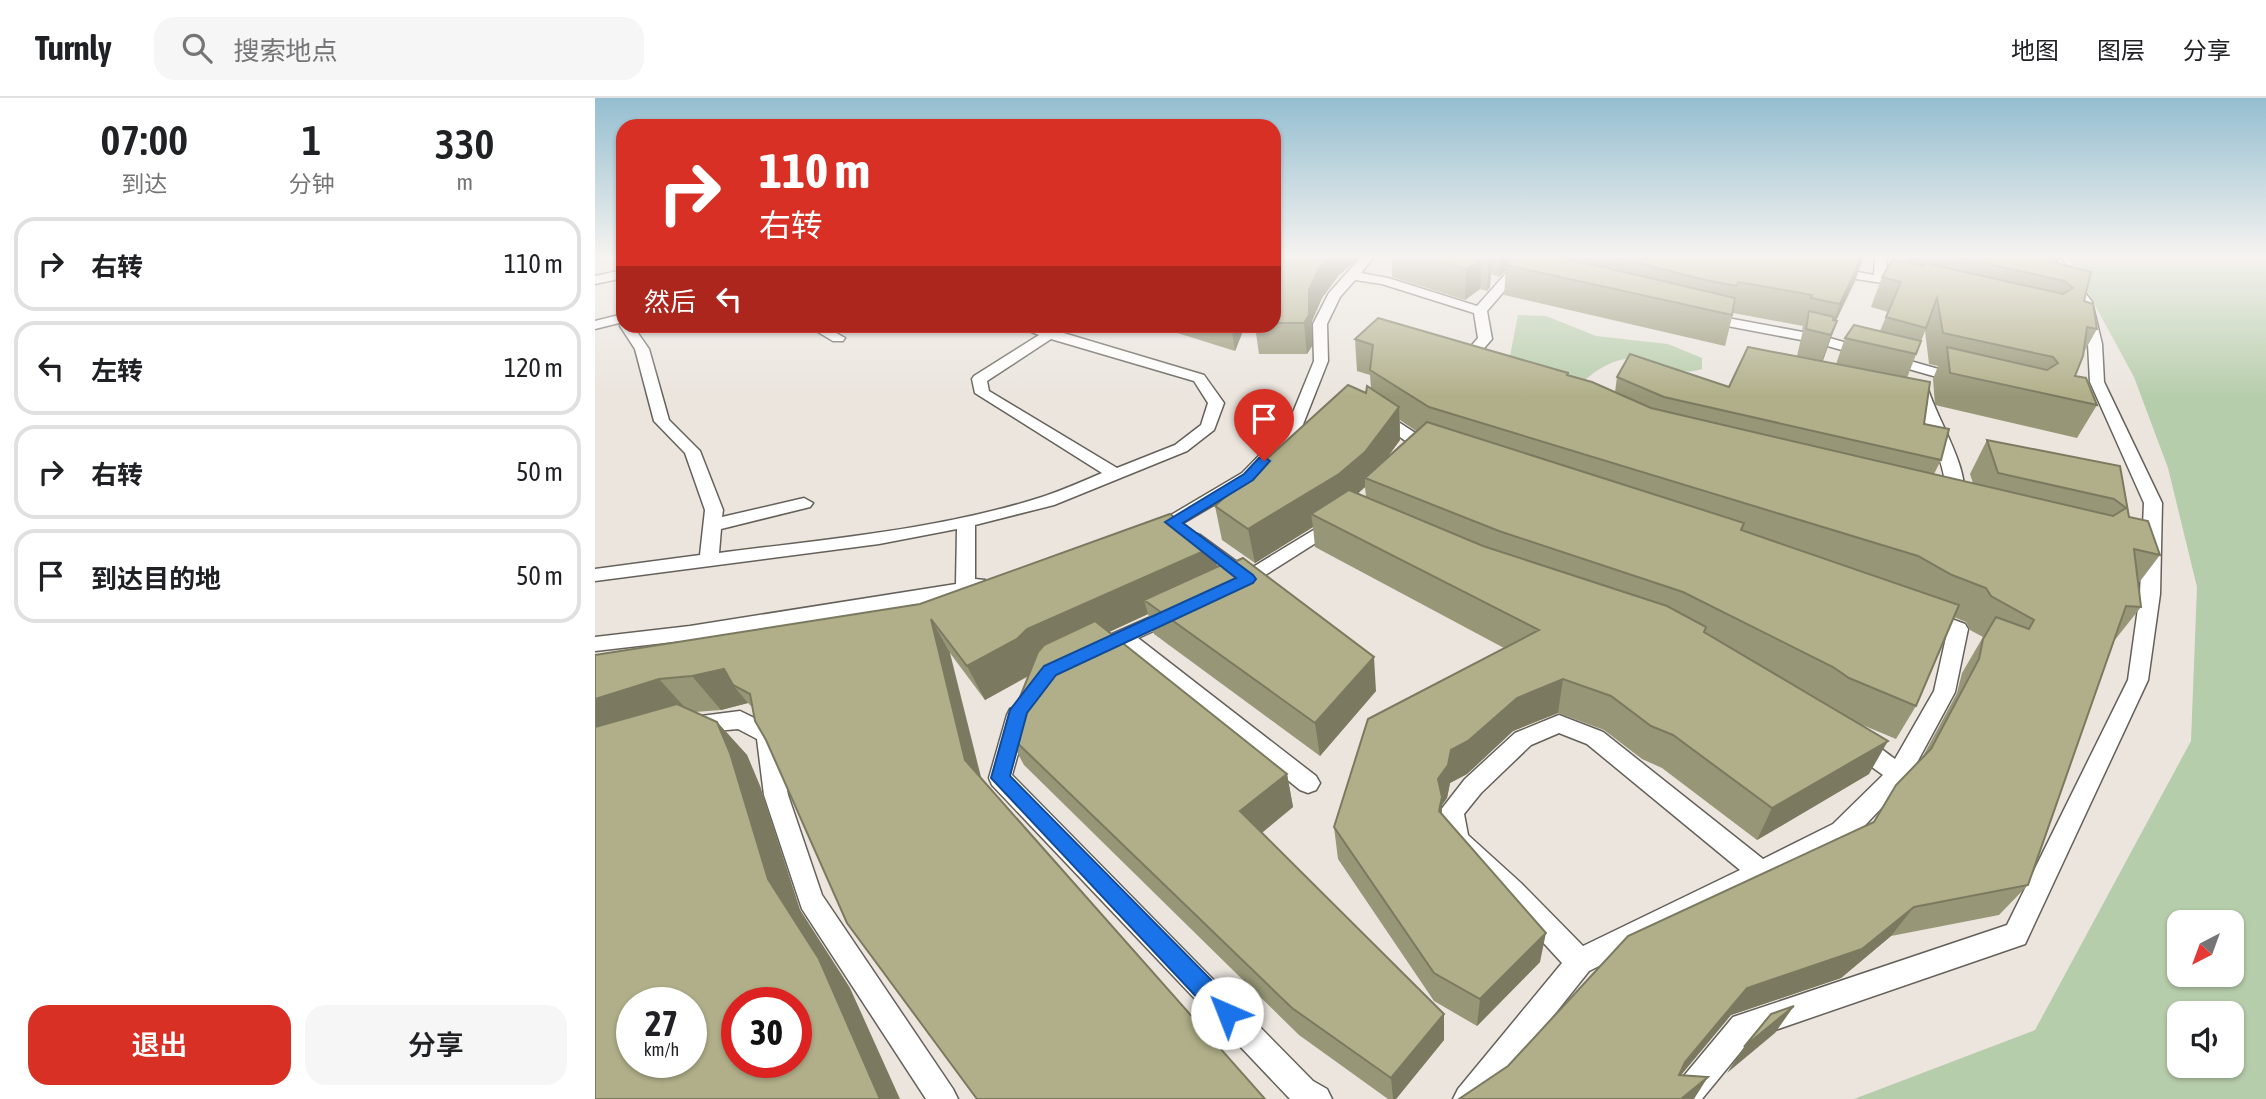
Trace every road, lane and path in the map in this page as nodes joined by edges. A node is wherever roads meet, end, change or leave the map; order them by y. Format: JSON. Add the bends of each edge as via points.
{"nodes":[{"id":1,"x":1330,"y":304,"type":"edge"},
{"id":2,"x":1454,"y":304,"type":"edge"},
{"id":3,"x":1485,"y":304,"type":"edge"},
{"id":4,"x":2085,"y":304,"type":"edge"},
{"id":5,"x":1480,"y":312,"type":"junction"},
{"id":6,"x":1686,"y":314,"type":"edge"},
{"id":7,"x":616,"y":320,"type":"edge"},
{"id":8,"x":595,"y":325,"type":"edge"},
{"id":9,"x":632,"y":333,"type":"edge"},
{"id":10,"x":828,"y":333,"type":"edge"},
{"id":11,"x":1049,"y":334,"type":"joint"},
{"id":12,"x":838,"y":338,"type":"dead end"},
{"id":13,"x":1462,"y":365,"type":"edge"},
{"id":14,"x":1926,"y":372,"type":"junction"},
{"id":15,"x":1978,"y":383,"type":"edge"},
{"id":16,"x":1370,"y":409,"type":"edge"},
{"id":17,"x":1423,"y":446,"type":"junction"},
{"id":18,"x":1449,"y":454,"type":"edge"},
{"id":19,"x":1405,"y":463,"type":"edge"},
{"id":20,"x":1117,"y":475,"type":"junction"},
{"id":21,"x":804,"y":503,"type":"dead end"},
{"id":22,"x":1954,"y":508,"type":"edge"},
{"id":23,"x":1350,"y":514,"type":"edge"},
{"id":24,"x":966,"y":522,"type":"junction"},
{"id":25,"x":1173,"y":522,"type":"junction"},
{"id":26,"x":713,"y":525,"type":"junction"},
{"id":27,"x":1137,"y":536,"type":"edge"},
{"id":28,"x":709,"y":558,"type":"junction"},
{"id":29,"x":595,"y":575,"type":"edge"},
{"id":30,"x":1248,"y":579,"type":"junction"},
{"id":31,"x":990,"y":582,"type":"edge"},
{"id":32,"x":965,"y":588,"type":"junction"},
{"id":33,"x":1223,"y":591,"type":"edge"},
{"id":34,"x":1198,"y":602,"type":"edge"},
{"id":35,"x":1910,"y":610,"type":"edge"},
{"id":36,"x":1123,"y":637,"type":"junction"},
{"id":37,"x":595,"y":644,"type":"edge"},
{"id":38,"x":1075,"y":659,"type":"edge"},
{"id":39,"x":1027,"y":701,"type":"edge"},
{"id":40,"x":667,"y":732,"type":"edge"},
{"id":41,"x":1842,"y":734,"type":"edge"},
{"id":42,"x":1899,"y":774,"type":"junction"},
{"id":43,"x":1308,"y":783,"type":"dead end"},
{"id":44,"x":1762,"y":872,"type":"junction"},
{"id":45,"x":1580,"y":962,"type":"junction"},
{"id":46,"x":943,"y":1099,"type":"edge"},
{"id":47,"x":1317,"y":1099,"type":"edge"},
{"id":48,"x":1468,"y":1099,"type":"edge"},
{"id":49,"x":1683,"y":1099,"type":"edge"}],
"edges":[{"from":1,"to":25,"type":"street","via":[[1320,324],[1321,361],[1294,429],[1248,477]]},
{"from":2,"to":5,"type":"street"},
{"from":3,"to":5,"type":"street"},
{"from":4,"to":49,"type":"street","via":[[2095,344],[2097,382],[2153,503],[2150,594],[2138,680],[2016,935],[1744,1027]]},
{"from":5,"to":13,"type":"street","via":[[1485,338]]},
{"from":6,"to":14,"type":"street","via":[[1819,339]]},
{"from":7,"to":8,"type":"street"},
{"from":9,"to":26,"type":"street","via":[[642,349],[662,421],[692,451],[714,510]]},
{"from":10,"to":12,"type":"street"},
{"from":11,"to":20,"type":"street","via":[[979,379],[982,393]]},
{"from":11,"to":20,"type":"street","via":[[1199,378],[1216,403],[1208,427],[1181,448]]},
{"from":14,"to":15,"type":"street"},
{"from":14,"to":22,"type":"street","via":[[1919,386],[1920,408],[1943,439],[1957,490]]},
{"from":16,"to":17,"type":"street"},
{"from":17,"to":18,"type":"street"},
{"from":17,"to":19,"type":"street"},
{"from":20,"to":24,"type":"street","via":[[1048,501]]},
{"from":21,"to":26,"type":"street"},
{"from":23,"to":30,"type":"street"},
{"from":24,"to":28,"type":"street","via":[[879,538]]},
{"from":24,"to":32,"type":"street"},
{"from":25,"to":27,"type":"street"},
{"from":25,"to":30,"type":"street"},
{"from":26,"to":28,"type":"street"},
{"from":28,"to":29,"type":"street"},
{"from":30,"to":33,"type":"street"},
{"from":31,"to":32,"type":"street"},
{"from":32,"to":37,"type":"street","via":[[690,634]]},
{"from":34,"to":36,"type":"street"},
{"from":35,"to":42,"type":"street","via":[[1958,629],[1944,692]]},
{"from":36,"to":38,"type":"street"},
{"from":36,"to":43,"type":"street"},
{"from":39,"to":47,"type":"street","via":[[1019,710],[1000,778],[1303,1091]]},
{"from":40,"to":46,"type":"street","via":[[691,724],[740,720],[767,734],[776,795],[811,901]]},
{"from":41,"to":42,"type":"street"},
{"from":42,"to":44,"type":"street","via":[[1842,832]]},
{"from":44,"to":45,"type":"street"},
{"from":44,"to":45,"type":"street","via":[[1595,738],[1559,724],[1523,740],[1453,811],[1457,840]]},
{"from":45,"to":48,"type":"street"}]}
